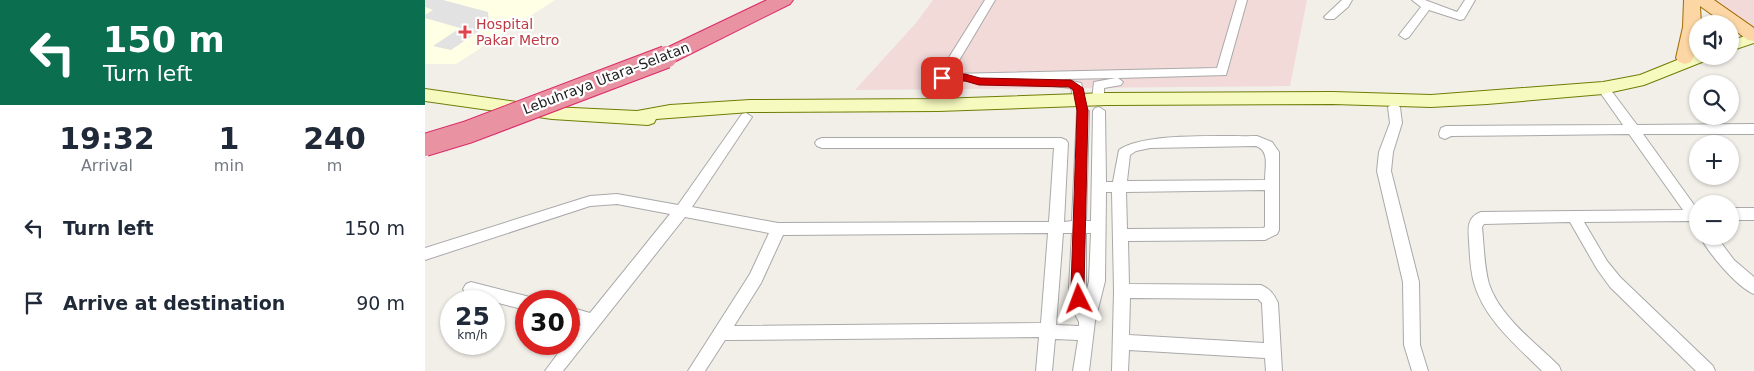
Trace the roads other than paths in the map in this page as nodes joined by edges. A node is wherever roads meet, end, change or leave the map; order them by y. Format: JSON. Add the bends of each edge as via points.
{"nodes":[{"id":1,"x":765,"y":0,"type":"edge"},
{"id":2,"x":783,"y":0,"type":"edge"},
{"id":3,"x":991,"y":0,"type":"edge"},
{"id":4,"x":1242,"y":0,"type":"edge"},
{"id":5,"x":1347,"y":0,"type":"edge"},
{"id":6,"x":1470,"y":0,"type":"edge"},
{"id":7,"x":1693,"y":0,"type":"edge"},
{"id":8,"x":1703,"y":0,"type":"edge"},
{"id":9,"x":1422,"y":3,"type":"edge"},
{"id":10,"x":1692,"y":15,"type":"edge"},
{"id":11,"x":1330,"y":17,"type":"dead end"},
{"id":12,"x":1405,"y":35,"type":"dead end"},
{"id":13,"x":1740,"y":35,"type":"edge"},
{"id":14,"x":666,"y":51,"type":"junction"},
{"id":15,"x":1689,"y":57,"type":"edge"},
{"id":16,"x":1184,"y":73,"type":"junction"},
{"id":17,"x":965,"y":78,"type":"junction"},
{"id":18,"x":1603,"y":88,"type":"junction"},
{"id":19,"x":425,"y":95,"type":"edge"},
{"id":20,"x":1431,"y":101,"type":"junction"},
{"id":21,"x":1090,"y":105,"type":"junction"},
{"id":22,"x":1393,"y":107,"type":"junction"},
{"id":23,"x":637,"y":117,"type":"junction"},
{"id":24,"x":746,"y":117,"type":"junction"},
{"id":25,"x":1754,"y":129,"type":"edge"},
{"id":26,"x":1634,"y":131,"type":"junction"},
{"id":27,"x":425,"y":133,"type":"edge"},
{"id":28,"x":1445,"y":134,"type":"dead end"},
{"id":29,"x":822,"y":143,"type":"dead end"},
{"id":30,"x":425,"y":145,"type":"edge"},
{"id":31,"x":1271,"y":185,"type":"junction"},
{"id":32,"x":1119,"y":187,"type":"junction"},
{"id":33,"x":1099,"y":188,"type":"junction"},
{"id":34,"x":1689,"y":206,"type":"edge"},
{"id":35,"x":681,"y":211,"type":"junction"},
{"id":36,"x":1739,"y":214,"type":"edge"},
{"id":37,"x":1754,"y":214,"type":"edge"},
{"id":38,"x":1689,"y":216,"type":"edge"},
{"id":39,"x":1574,"y":217,"type":"junction"},
{"id":40,"x":1056,"y":227,"type":"junction"},
{"id":41,"x":1079,"y":227,"type":"junction"},
{"id":42,"x":1098,"y":227,"type":"junction"},
{"id":43,"x":778,"y":229,"type":"junction"},
{"id":44,"x":1121,"y":235,"type":"junction"},
{"id":45,"x":1714,"y":245,"type":"edge"},
{"id":46,"x":425,"y":254,"type":"edge"},
{"id":47,"x":1754,"y":287,"type":"edge"},
{"id":48,"x":471,"y":289,"type":"dead end"},
{"id":49,"x":1123,"y":290,"type":"junction"},
{"id":50,"x":515,"y":300,"type":"edge"},
{"id":51,"x":580,"y":317,"type":"edge"},
{"id":52,"x":593,"y":321,"type":"junction"},
{"id":53,"x":1087,"y":327,"type":"junction"},
{"id":54,"x":1047,"y":330,"type":"junction"},
{"id":55,"x":721,"y":333,"type":"junction"},
{"id":56,"x":1121,"y":342,"type":"junction"},
{"id":57,"x":1272,"y":351,"type":"junction"},
{"id":58,"x":553,"y":371,"type":"edge"},
{"id":59,"x":696,"y":371,"type":"edge"},
{"id":60,"x":1044,"y":371,"type":"edge"},
{"id":61,"x":1081,"y":371,"type":"edge"},
{"id":62,"x":1120,"y":371,"type":"edge"},
{"id":63,"x":1274,"y":371,"type":"edge"},
{"id":64,"x":1420,"y":371,"type":"edge"},
{"id":65,"x":1553,"y":371,"type":"edge"},
{"id":66,"x":1707,"y":371,"type":"edge"}],
"edges":[{"from":1,"to":14,"type":"highway","name":"Lebuhraya Utara–Selatan"},
{"from":2,"to":14,"type":"highway","name":"Lebuhraya Utara–Selatan"},
{"from":3,"to":17,"type":"street","via":[[942,78]]},
{"from":4,"to":16,"type":"street","via":[[1223,72]]},
{"from":5,"to":11,"type":"street"},
{"from":6,"to":9,"type":"street","via":[[1460,17]]},
{"from":7,"to":10,"type":"main road"},
{"from":7,"to":13,"type":"main road"},
{"from":8,"to":13,"type":"main road"},
{"from":9,"to":12,"type":"street"},
{"from":14,"to":27,"type":"highway","name":"Lebuhraya Utara–Selatan"},
{"from":14,"to":30,"type":"highway","name":"Lebuhraya Utara–Selatan","bridge":true,"via":[[468,132]]},
{"from":15,"to":18,"type":"main road","via":[[1644,80]]},
{"from":16,"to":17,"type":"street"},
{"from":16,"to":21,"type":"street","via":[[1164,80],[1102,83],[1098,85]]},
{"from":17,"to":21,"type":"street","via":[[979,82],[1071,84],[1078,88]]},
{"from":18,"to":20,"type":"main road"},
{"from":18,"to":26,"type":"street"},
{"from":19,"to":23,"type":"main road","via":[[552,113]]},
{"from":20,"to":21,"type":"main road","via":[[1323,98]]},
{"from":20,"to":22,"type":"main road","via":[[1417,106]]},
{"from":21,"to":22,"type":"main road"},
{"from":21,"to":23,"type":"main road","via":[[750,106],[670,111]]},
{"from":21,"to":24,"type":"main road"},
{"from":21,"to":33,"type":"street","via":[[1101,128]]},
{"from":21,"to":41,"type":"street"},
{"from":22,"to":64,"type":"street","via":[[1396,123],[1383,171],[1411,282],[1412,345]]},
{"from":23,"to":24,"type":"main road","via":[[658,121]]},
{"from":24,"to":35,"type":"street"},
{"from":25,"to":26,"type":"street"},
{"from":26,"to":28,"type":"street","via":[[1446,131]]},
{"from":26,"to":34,"type":"street"},
{"from":29,"to":40,"type":"street","via":[[1061,143]]},
{"from":31,"to":32,"type":"street"},
{"from":31,"to":32,"type":"street","via":[[1272,152],[1267,145],[1257,141],[1150,143],[1132,147],[1124,153]]},
{"from":31,"to":44,"type":"street","via":[[1271,230],[1267,233]]},
{"from":32,"to":33,"type":"street"},
{"from":32,"to":44,"type":"street"},
{"from":33,"to":42,"type":"street"},
{"from":35,"to":43,"type":"street"},
{"from":35,"to":46,"type":"street","via":[[617,199],[589,201]]},
{"from":35,"to":52,"type":"street"},
{"from":36,"to":37,"type":"street"},
{"from":38,"to":39,"type":"street"},
{"from":39,"to":65,"type":"street","via":[[1481,218],[1475,227],[1482,285],[1489,302]]},
{"from":39,"to":66,"type":"street","via":[[1615,282]]},
{"from":40,"to":41,"type":"street"},
{"from":40,"to":43,"type":"street"},
{"from":40,"to":54,"type":"street"},
{"from":41,"to":42,"type":"street"},
{"from":41,"to":53,"type":"street","via":[[1077,288]]},
{"from":42,"to":53,"type":"street","via":[[1097,281]]},
{"from":43,"to":55,"type":"street","via":[[756,278]]},
{"from":44,"to":49,"type":"street"},
{"from":45,"to":47,"type":"street"},
{"from":48,"to":50,"type":"street"},
{"from":49,"to":56,"type":"street"},
{"from":49,"to":57,"type":"street","via":[[1261,292],[1270,303]]},
{"from":51,"to":52,"type":"street"},
{"from":52,"to":58,"type":"street"},
{"from":53,"to":54,"type":"street","via":[[1061,333]]},
{"from":53,"to":61,"type":"street"},
{"from":54,"to":55,"type":"street"},
{"from":54,"to":60,"type":"street"},
{"from":55,"to":59,"type":"street"},
{"from":56,"to":57,"type":"street"},
{"from":56,"to":62,"type":"street"},
{"from":57,"to":63,"type":"street"}]}
